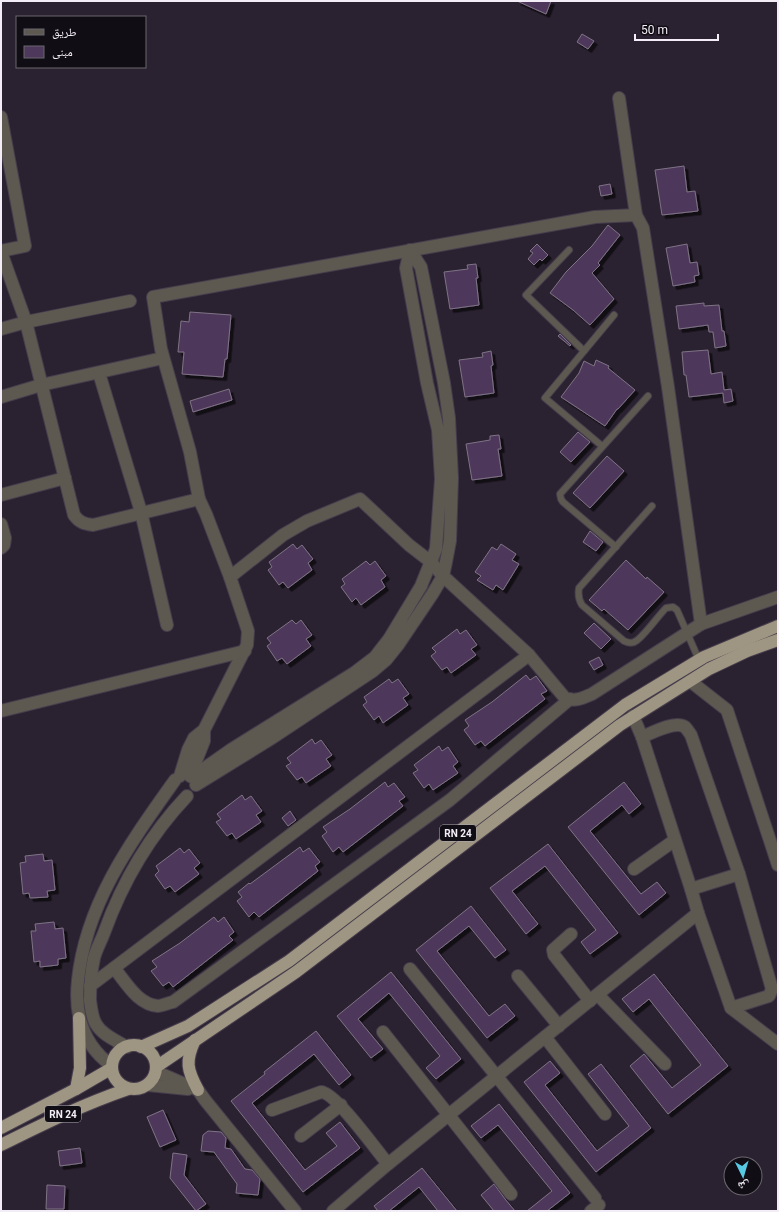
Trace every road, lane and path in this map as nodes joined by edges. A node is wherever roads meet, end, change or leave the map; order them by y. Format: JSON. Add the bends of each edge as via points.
{"nodes":[{"id":1,"x":620,"y":98,"type":"dead end"},
{"id":2,"x":1,"y":117,"type":"edge"},
{"id":3,"x":636,"y":215,"type":"junction"},
{"id":4,"x":410,"y":250,"type":"junction"},
{"id":5,"x":569,"y":250,"type":"dead end"},
{"id":6,"x":1,"y":251,"type":"edge"},
{"id":7,"x":130,"y":301,"type":"dead end"},
{"id":8,"x":614,"y":315,"type":"dead end"},
{"id":9,"x":26,"y":322,"type":"junction"},
{"id":10,"x":1,"y":329,"type":"edge"},
{"id":11,"x":584,"y":351,"type":"junction"},
{"id":12,"x":163,"y":358,"type":"junction"},
{"id":13,"x":99,"y":373,"type":"junction"},
{"id":14,"x":42,"y":385,"type":"junction"},
{"id":15,"x":648,"y":396,"type":"dead end"},
{"id":16,"x":1,"y":397,"type":"edge"},
{"id":17,"x":602,"y":446,"type":"junction"},
{"id":18,"x":65,"y":478,"type":"junction"},
{"id":19,"x":1,"y":495,"type":"edge"},
{"id":20,"x":199,"y":499,"type":"junction"},
{"id":21,"x":652,"y":506,"type":"dead end"},
{"id":22,"x":141,"y":512,"type":"junction"},
{"id":23,"x":1,"y":524,"type":"edge"},
{"id":24,"x":616,"y":547,"type":"junction"},
{"id":25,"x":1,"y":548,"type":"edge"},
{"id":26,"x":431,"y":562,"type":"junction"},
{"id":27,"x":442,"y":576,"type":"junction"},
{"id":28,"x":230,"y":577,"type":"junction"},
{"id":29,"x":778,"y":597,"type":"edge"},
{"id":30,"x":701,"y":624,"type":"junction"},
{"id":31,"x":167,"y":625,"type":"dead end"},
{"id":32,"x":778,"y":626,"type":"edge"},
{"id":33,"x":687,"y":632,"type":"junction"},
{"id":34,"x":778,"y":640,"type":"edge"},
{"id":35,"x":245,"y":651,"type":"junction"},
{"id":36,"x":529,"y":655,"type":"junction"},
{"id":37,"x":700,"y":660,"type":"junction"},
{"id":38,"x":690,"y":681,"type":"junction"},
{"id":39,"x":570,"y":699,"type":"junction"},
{"id":40,"x":1,"y":711,"type":"edge"},
{"id":41,"x":633,"y":716,"type":"junction"},
{"id":42,"x":642,"y":737,"type":"junction"},
{"id":43,"x":187,"y":779,"type":"junction"},
{"id":44,"x":187,"y":796,"type":"junction"},
{"id":45,"x":675,"y":840,"type":"junction"},
{"id":46,"x":778,"y":865,"type":"edge"},
{"id":47,"x":634,"y":869,"type":"dead end"},
{"id":48,"x":739,"y":874,"type":"junction"},
{"id":49,"x":691,"y":889,"type":"junction"},
{"id":50,"x":698,"y":913,"type":"junction"},
{"id":51,"x":570,"y":934,"type":"dead end"},
{"id":52,"x":114,"y":968,"type":"junction"},
{"id":53,"x":410,"y":969,"type":"dead end"},
{"id":54,"x":518,"y":976,"type":"dead end"},
{"id":55,"x":90,"y":986,"type":"junction"},
{"id":56,"x":594,"y":998,"type":"junction"},
{"id":57,"x":731,"y":1008,"type":"junction"},
{"id":58,"x":78,"y":1018,"type":"junction"},
{"id":59,"x":559,"y":1026,"type":"junction"},
{"id":60,"x":383,"y":1032,"type":"dead end"},
{"id":61,"x":545,"y":1037,"type":"junction"},
{"id":62,"x":195,"y":1040,"type":"junction"},
{"id":63,"x":778,"y":1044,"type":"edge"},
{"id":64,"x":127,"y":1047,"type":"junction"},
{"id":65,"x":141,"y":1047,"type":"junction"},
{"id":66,"x":665,"y":1064,"type":"dead end"},
{"id":67,"x":112,"y":1067,"type":"junction"},
{"id":68,"x":156,"y":1068,"type":"junction"},
{"id":69,"x":497,"y":1076,"type":"junction"},
{"id":70,"x":148,"y":1085,"type":"junction"},
{"id":71,"x":76,"y":1089,"type":"junction"},
{"id":72,"x":128,"y":1089,"type":"junction"},
{"id":73,"x":198,"y":1090,"type":"junction"},
{"id":74,"x":341,"y":1105,"type":"junction"},
{"id":75,"x":272,"y":1110,"type":"dead end"},
{"id":76,"x":605,"y":1114,"type":"dead end"},
{"id":77,"x":448,"y":1116,"type":"junction"},
{"id":78,"x":1,"y":1128,"type":"edge"},
{"id":79,"x":301,"y":1136,"type":"dead end"},
{"id":80,"x":1,"y":1145,"type":"edge"},
{"id":81,"x":388,"y":1164,"type":"junction"},
{"id":82,"x":510,"y":1194,"type":"dead end"},
{"id":83,"x":595,"y":1204,"type":"edge"},
{"id":84,"x":338,"y":1210,"type":"edge"},
{"id":85,"x":295,"y":1211,"type":"edge"}],
"edges":[{"from":1,"to":3,"type":"street"},
{"from":2,"to":6,"type":"street","via":[[25,246]]},
{"from":3,"to":4,"type":"street","via":[[595,216]]},
{"from":3,"to":30,"type":"street","via":[[643,228]]},
{"from":4,"to":12,"type":"street","via":[[153,297]]},
{"from":4,"to":26,"type":"street","via":[[406,268],[438,430],[441,479],[436,549]]},
{"from":4,"to":27,"type":"street","via":[[421,267],[449,418],[452,478],[450,541]]},
{"from":5,"to":11,"type":"lane","via":[[526,295]]},
{"from":6,"to":9,"type":"street"},
{"from":7,"to":9,"type":"street"},
{"from":8,"to":11,"type":"lane"},
{"from":9,"to":10,"type":"street"},
{"from":9,"to":14,"type":"street"},
{"from":11,"to":17,"type":"lane","via":[[545,398]]},
{"from":12,"to":13,"type":"street"},
{"from":12,"to":20,"type":"street","via":[[190,452]]},
{"from":13,"to":14,"type":"street"},
{"from":13,"to":22,"type":"street"},
{"from":14,"to":16,"type":"street"},
{"from":14,"to":18,"type":"street"},
{"from":15,"to":17,"type":"lane"},
{"from":17,"to":24,"type":"lane","via":[[560,496],[563,502]]},
{"from":18,"to":19,"type":"street"},
{"from":18,"to":22,"type":"street","via":[[74,515],[85,524],[92,525]]},
{"from":20,"to":22,"type":"street"},
{"from":20,"to":28,"type":"street"},
{"from":21,"to":24,"type":"lane"},
{"from":22,"to":31,"type":"street"},
{"from":23,"to":25,"type":"street","via":[[5,538]]},
{"from":24,"to":33,"type":"lane","via":[[579,588],[578,596],[582,604],[626,642],[639,639],[668,606],[675,608]]},
{"from":26,"to":27,"type":"street"},
{"from":26,"to":28,"type":"street","via":[[360,499],[307,521],[283,535]]},
{"from":26,"to":43,"type":"street","via":[[421,586],[375,657]]},
{"from":27,"to":36,"type":"street"},
{"from":27,"to":43,"type":"street","via":[[398,645],[373,671],[272,738]]},
{"from":28,"to":35,"type":"street","via":[[248,631],[248,645]]},
{"from":29,"to":30,"type":"street"},
{"from":30,"to":33,"type":"street"},
{"from":32,"to":37,"type":"highway","number":"RN 24"},
{"from":33,"to":37,"type":"lane"},
{"from":33,"to":39,"type":"street","via":[[592,694]]},
{"from":34,"to":38,"type":"highway","number":"RN 24","via":[[747,651]]},
{"from":35,"to":40,"type":"street"},
{"from":35,"to":43,"type":"street","via":[[204,730],[204,741]]},
{"from":36,"to":39,"type":"street","via":[[566,698]]},
{"from":36,"to":52,"type":"street"},
{"from":37,"to":65,"type":"highway","number":"RN 24","via":[[625,705],[288,961],[188,1026]]},
{"from":38,"to":41,"type":"highway","number":"RN 24"},
{"from":38,"to":46,"type":"street","via":[[727,710]]},
{"from":39,"to":52,"type":"street","via":[[450,800],[173,1002],[159,1006],[137,998]]},
{"from":41,"to":42,"type":"street"},
{"from":41,"to":62,"type":"highway","number":"RN 24","via":[[296,972]]},
{"from":42,"to":45,"type":"street"},
{"from":42,"to":48,"type":"street","via":[[678,724],[685,727],[691,735]]},
{"from":43,"to":44,"type":"street","via":[[194,791]]},
{"from":43,"to":44,"type":"street","via":[[174,784],[175,791]]},
{"from":43,"to":58,"type":"street","via":[[132,841],[108,882],[89,926],[80,959],[76,994]]},
{"from":44,"to":55,"type":"street","via":[[167,819],[126,883],[94,958]]},
{"from":45,"to":47,"type":"street"},
{"from":45,"to":49,"type":"street"},
{"from":48,"to":49,"type":"street"},
{"from":48,"to":57,"type":"street","via":[[772,989],[769,996]]},
{"from":49,"to":50,"type":"street"},
{"from":50,"to":56,"type":"street"},
{"from":50,"to":57,"type":"street"},
{"from":51,"to":56,"type":"street","via":[[554,950],[554,955]]},
{"from":52,"to":55,"type":"street"},
{"from":53,"to":69,"type":"street"},
{"from":54,"to":59,"type":"street"},
{"from":55,"to":64,"type":"street","via":[[91,1007],[96,1024],[107,1035]]},
{"from":56,"to":59,"type":"street"},
{"from":56,"to":66,"type":"street"},
{"from":57,"to":63,"type":"street"},
{"from":58,"to":67,"type":"street","via":[[89,1043]]},
{"from":58,"to":71,"type":"highway","via":[[80,1068]]},
{"from":59,"to":61,"type":"street"},
{"from":60,"to":77,"type":"street"},
{"from":61,"to":69,"type":"street"},
{"from":61,"to":76,"type":"street"},
{"from":62,"to":68,"type":"highway","number":"RN 24"},
{"from":62,"to":73,"type":"highway","via":[[188,1059],[188,1068]]},
{"from":64,"to":65,"type":"highway"},
{"from":64,"to":67,"type":"highway","via":[[117,1054]]},
{"from":65,"to":68,"type":"highway","via":[[152,1054]]},
{"from":67,"to":71,"type":"highway","number":"RN 24"},
{"from":67,"to":72,"type":"highway","via":[[117,1081]]},
{"from":68,"to":70,"type":"highway"},
{"from":68,"to":73,"type":"street","via":[[159,1073]]},
{"from":69,"to":77,"type":"street"},
{"from":69,"to":83,"type":"street"},
{"from":70,"to":72,"type":"highway","via":[[135,1090]]},
{"from":70,"to":73,"type":"street"},
{"from":71,"to":78,"type":"highway","number":"RN 24"},
{"from":72,"to":80,"type":"highway","number":"RN 24","via":[[96,1099]]},
{"from":73,"to":85,"type":"street"},
{"from":74,"to":75,"type":"street","via":[[325,1092],[321,1092]]},
{"from":74,"to":79,"type":"street"},
{"from":74,"to":81,"type":"street"},
{"from":77,"to":81,"type":"street"},
{"from":77,"to":82,"type":"street"},
{"from":81,"to":84,"type":"street"}]}
